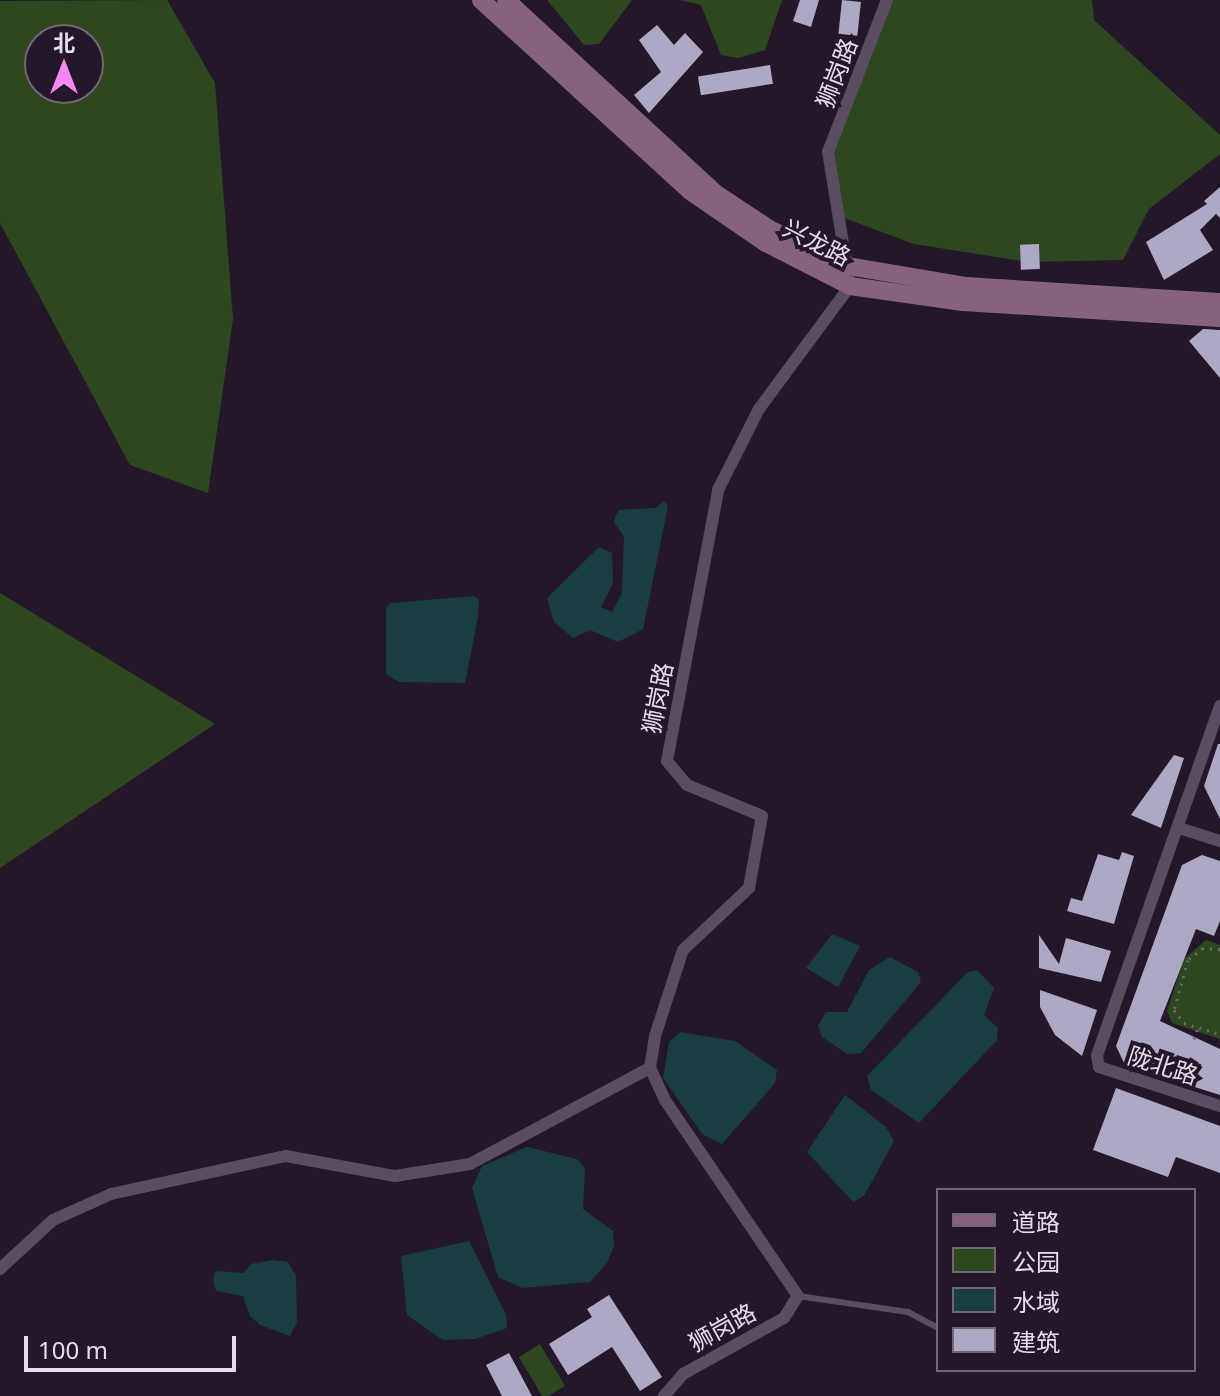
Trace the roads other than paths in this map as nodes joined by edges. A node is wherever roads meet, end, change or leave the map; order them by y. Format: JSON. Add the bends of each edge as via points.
{"nodes":[{"id":1,"x":481,"y":0,"type":"edge"},
{"id":2,"x":506,"y":0,"type":"edge"},
{"id":3,"x":887,"y":0,"type":"edge"},
{"id":4,"x":848,"y":266,"type":"junction"},
{"id":5,"x":850,"y":286,"type":"junction"},
{"id":6,"x":1220,"y":302,"type":"edge"},
{"id":7,"x":1220,"y":318,"type":"edge"},
{"id":8,"x":1220,"y":706,"type":"edge"},
{"id":9,"x":1179,"y":828,"type":"junction"},
{"id":10,"x":1220,"y":841,"type":"edge"},
{"id":11,"x":650,"y":1068,"type":"junction"},
{"id":12,"x":1220,"y":1106,"type":"edge"},
{"id":13,"x":0,"y":1269,"type":"edge"},
{"id":14,"x":798,"y":1296,"type":"junction"},
{"id":15,"x":936,"y":1327,"type":"edge"},
{"id":16,"x":664,"y":1396,"type":"edge"}],
"edges":[{"from":1,"to":5,"type":"main road","name":"兴龙路","via":[[690,191],[766,243]]},
{"from":2,"to":4,"type":"main road","name":"兴龙路","via":[[715,193],[771,230]]},
{"from":3,"to":4,"type":"street","name":"狮岗路","via":[[828,152]]},
{"from":4,"to":5,"type":"street","name":"狮岗路"},
{"from":4,"to":6,"type":"main road","name":"兴龙路","via":[[966,286]]},
{"from":5,"to":7,"type":"main road","name":"兴龙路","via":[[963,302]]},
{"from":5,"to":11,"type":"street","name":"狮岗路","via":[[759,409],[718,490],[667,761],[687,785],[762,816],[749,888],[683,950]]},
{"from":8,"to":9,"type":"street"},
{"from":9,"to":10,"type":"street"},
{"from":9,"to":12,"type":"street","name":"陇北路","via":[[1097,1061],[1099,1067]]},
{"from":11,"to":13,"type":"street","via":[[470,1164],[395,1176],[286,1156],[111,1194],[53,1220]]},
{"from":11,"to":14,"type":"street","via":[[665,1100]]},
{"from":14,"to":15,"type":"lane","via":[[908,1312]]},
{"from":14,"to":16,"type":"street","name":"狮岗路","via":[[784,1318],[683,1374]]}]}
